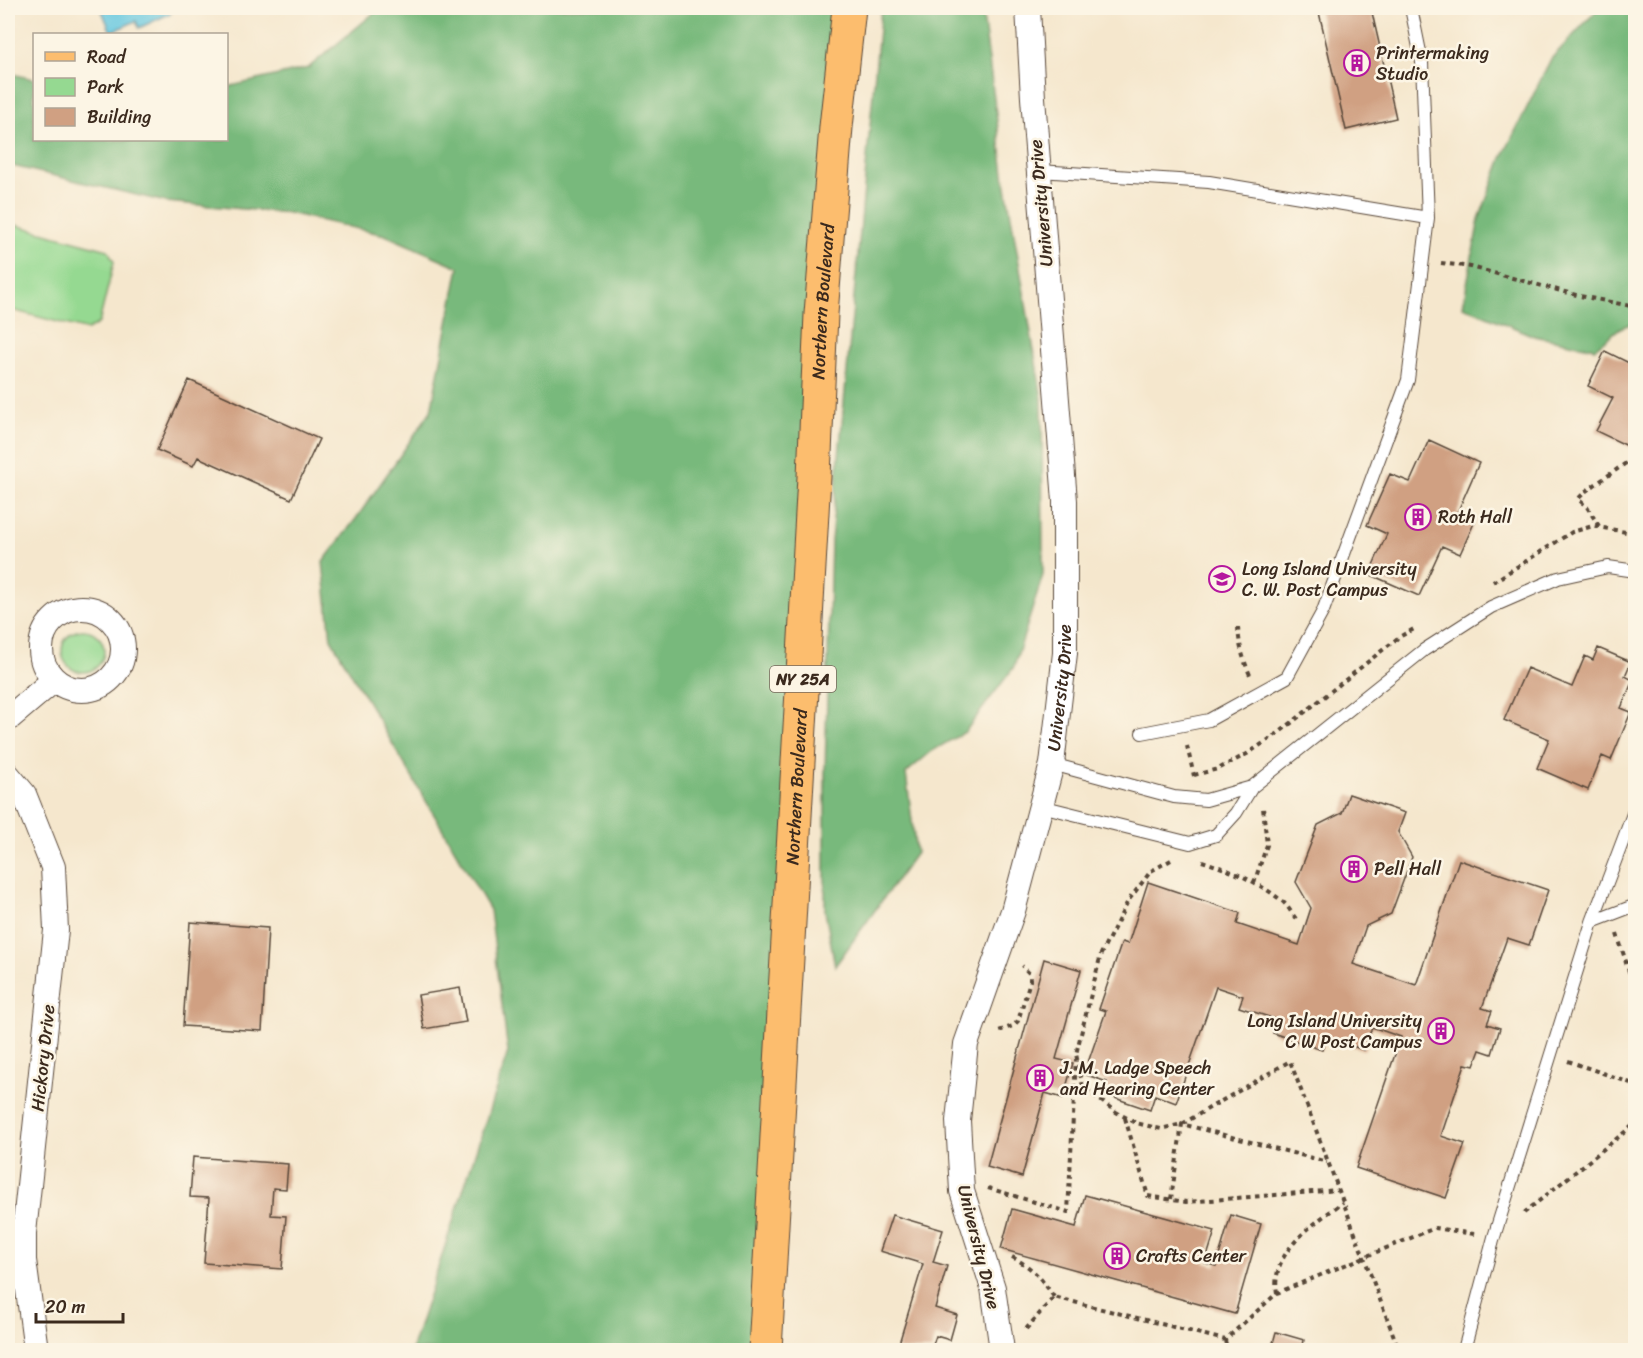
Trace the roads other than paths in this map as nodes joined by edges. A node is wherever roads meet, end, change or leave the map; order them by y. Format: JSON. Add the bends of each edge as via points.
{"nodes":[{"id":1,"x":849,"y":8,"type":"edge"},
{"id":2,"x":1029,"y":8,"type":"edge"},
{"id":3,"x":1411,"y":8,"type":"edge"},
{"id":4,"x":1038,"y":171,"type":"junction"},
{"id":5,"x":1428,"y":218,"type":"junction"},
{"id":6,"x":1635,"y":570,"type":"edge"},
{"id":7,"x":54,"y":680,"type":"dead end"},
{"id":8,"x":8,"y":719,"type":"edge"},
{"id":9,"x":1142,"y":733,"type":"dead end"},
{"id":10,"x":1052,"y":764,"type":"junction"},
{"id":11,"x":8,"y":776,"type":"edge"},
{"id":12,"x":1251,"y":787,"type":"junction"},
{"id":13,"x":1041,"y":806,"type":"junction"},
{"id":14,"x":1635,"y":806,"type":"edge"},
{"id":15,"x":1635,"y":905,"type":"edge"},
{"id":16,"x":1592,"y":922,"type":"junction"},
{"id":17,"x":36,"y":1350,"type":"edge"},
{"id":18,"x":765,"y":1350,"type":"edge"},
{"id":19,"x":1002,"y":1350,"type":"edge"},
{"id":20,"x":1464,"y":1350,"type":"edge"}],
"edges":[{"from":1,"to":18,"type":"main road","name":"Northern Boulevard","number":"NY 25A","via":[[821,314]]},
{"from":2,"to":4,"type":"street","name":"University Drive"},
{"from":3,"to":5,"type":"lane","via":[[1422,62]]},
{"from":4,"to":5,"type":"lane","via":[[1209,182]]},
{"from":4,"to":10,"type":"street","name":"University Drive","via":[[1065,501],[1065,653]]},
{"from":5,"to":9,"type":"lane","via":[[1408,380],[1323,611],[1287,677],[1209,720]]},
{"from":6,"to":12,"type":"lane","via":[[1608,567],[1558,578],[1491,607],[1424,650]]},
{"from":7,"to":8,"type":"street"},
{"from":10,"to":12,"type":"lane","via":[[1174,797],[1206,800]]},
{"from":10,"to":13,"type":"street","name":"University Drive"},
{"from":11,"to":17,"type":"street","name":"Hickory Drive","via":[[24,794],[53,867],[56,930],[24,1233]]},
{"from":12,"to":13,"type":"lane","via":[[1236,813],[1216,835],[1190,843]]},
{"from":13,"to":19,"type":"street","name":"University Drive","via":[[1012,911],[966,1044],[958,1121],[962,1191],[993,1288]]},
{"from":14,"to":16,"type":"lane"},
{"from":15,"to":16,"type":"lane"},
{"from":16,"to":20,"type":"lane","via":[[1494,1237]]}]}
